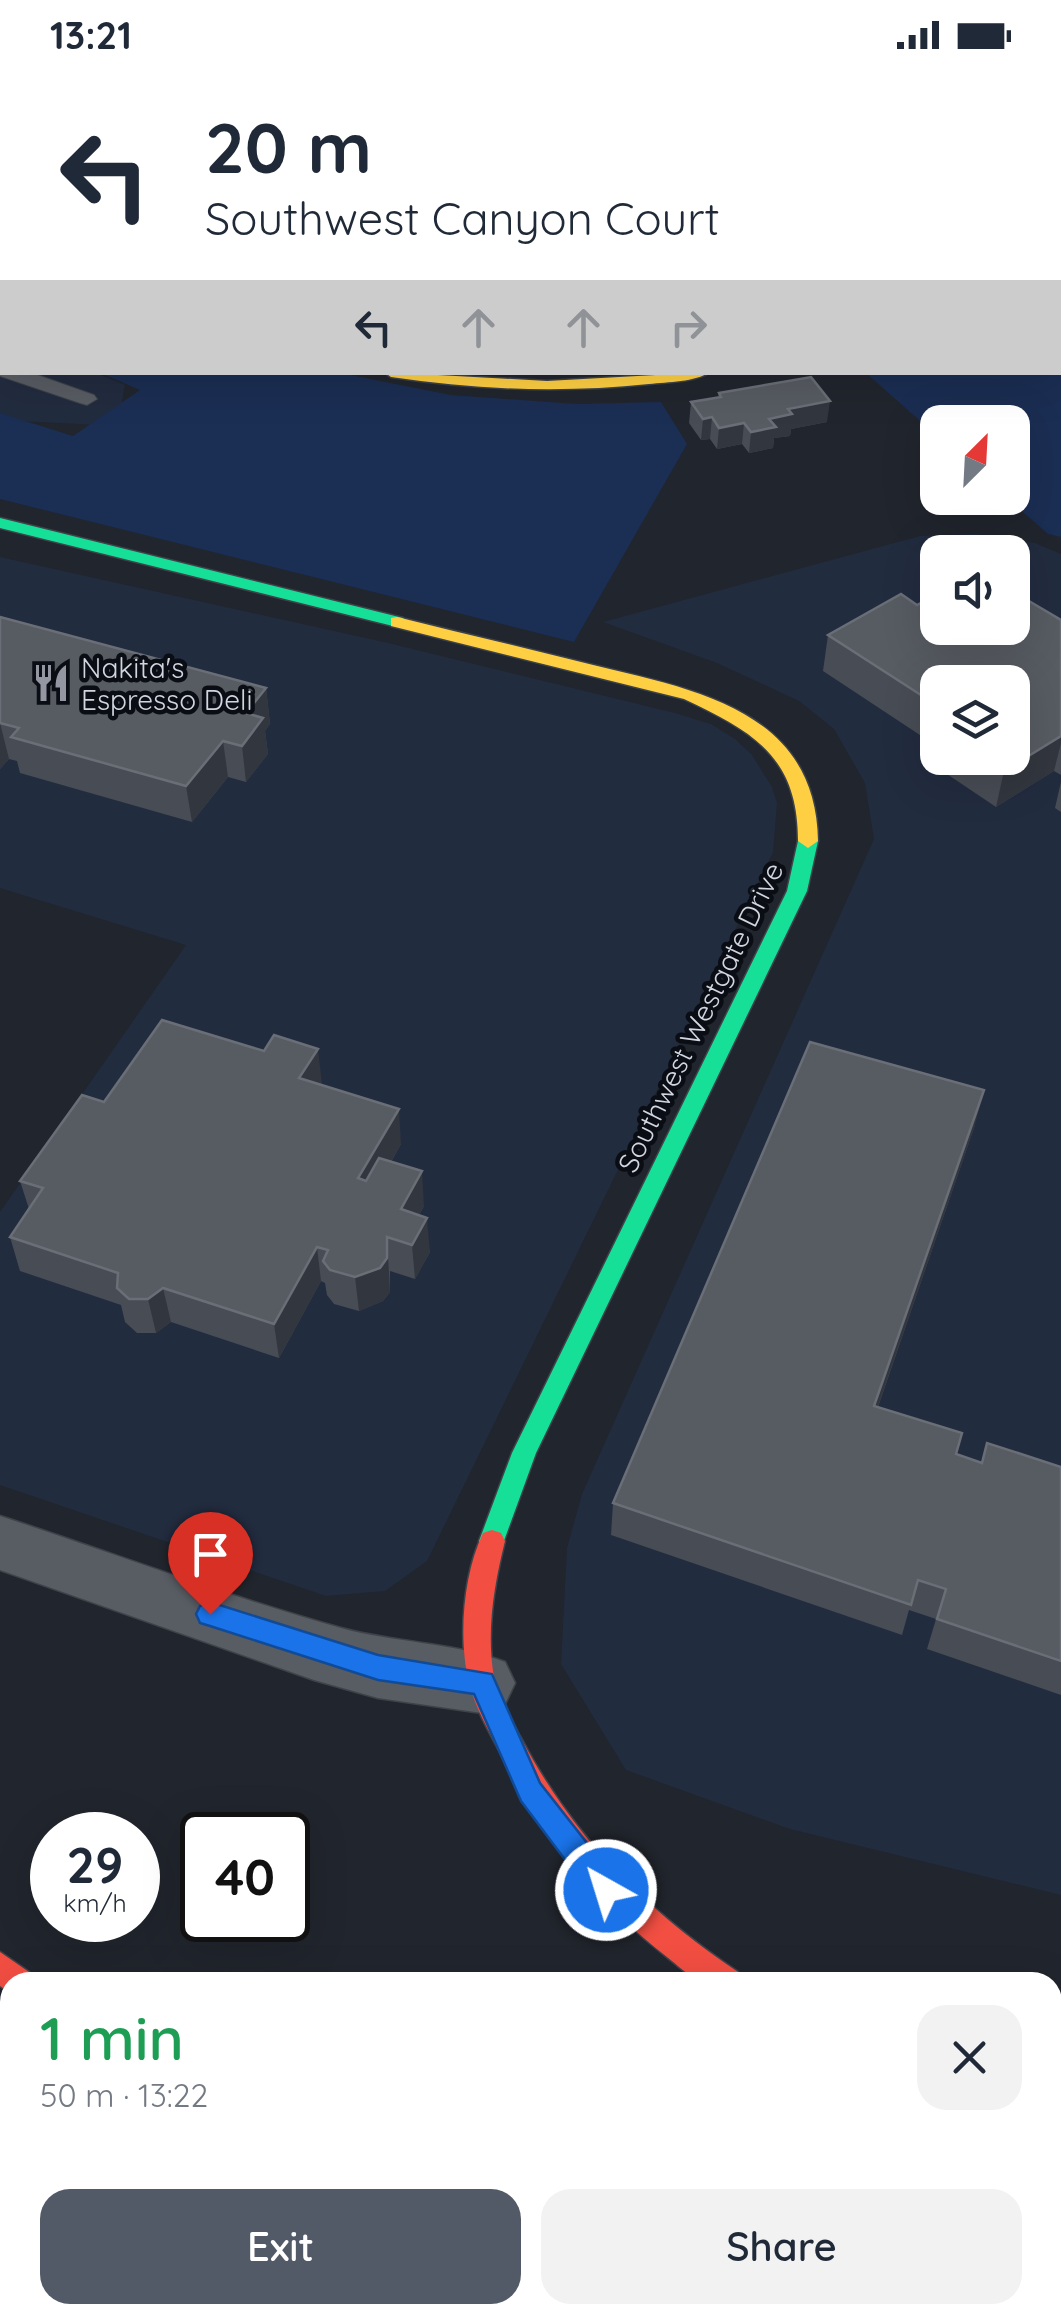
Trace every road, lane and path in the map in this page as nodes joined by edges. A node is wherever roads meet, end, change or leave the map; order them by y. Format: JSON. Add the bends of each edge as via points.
{"nodes":[{"id":1,"x":15,"y":375,"type":"edge"},
{"id":2,"x":407,"y":375,"type":"edge"},
{"id":3,"x":677,"y":375,"type":"edge"},
{"id":4,"x":86,"y":399,"type":"dead end"},
{"id":5,"x":0,"y":523,"type":"edge"},
{"id":6,"x":0,"y":1543,"type":"edge"},
{"id":7,"x":482,"y":1683,"type":"junction"},
{"id":8,"x":713,"y":1972,"type":"edge"}],
"edges":[{"from":1,"to":4,"type":"lane"},
{"from":2,"to":3,"type":"main road","via":[[556,389]]},
{"from":5,"to":7,"type":"main road","name":"Southwest Westgate Drive","via":[[690,695],[774,741],[803,782],[812,820],[797,891],[500,1511],[484,1566]]},
{"from":6,"to":7,"type":"street","via":[[314,1650],[378,1668]]},
{"from":7,"to":8,"type":"main road","via":[[530,1792],[606,1890],[660,1938]]}]}
